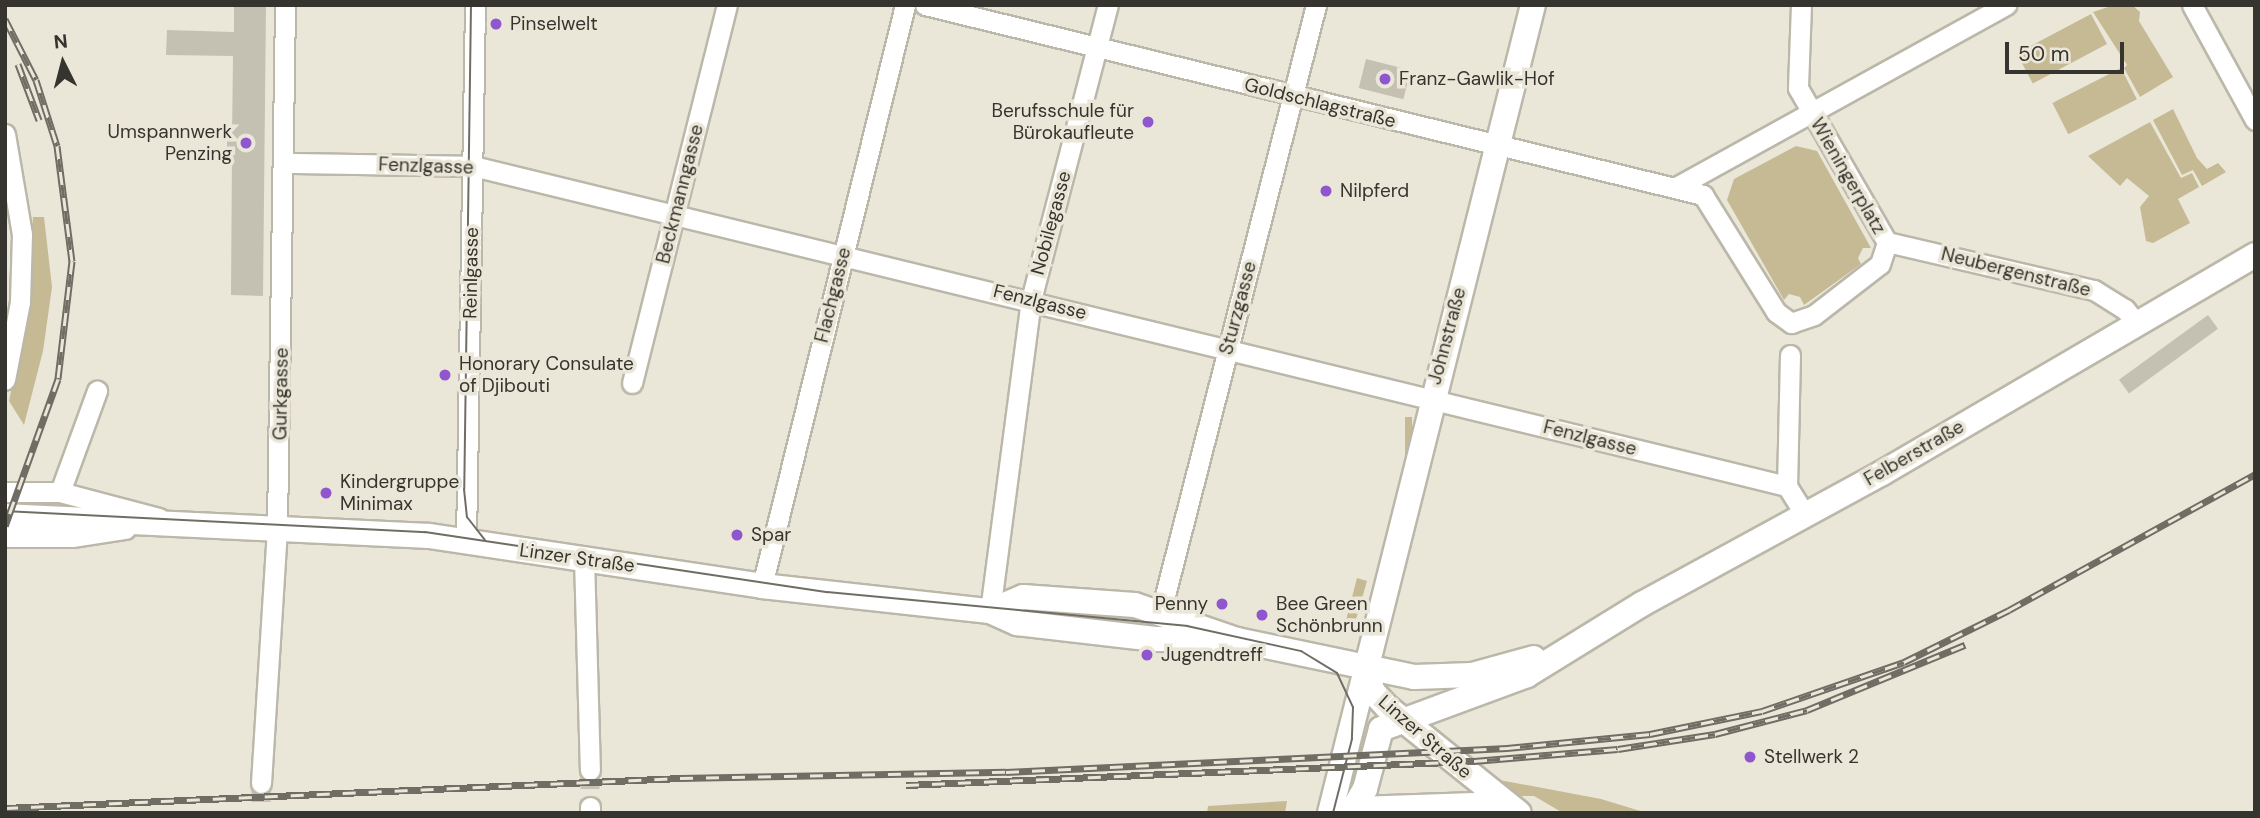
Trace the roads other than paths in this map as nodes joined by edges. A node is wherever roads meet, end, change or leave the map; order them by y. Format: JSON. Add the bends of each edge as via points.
{"nodes":[{"id":1,"x":285,"y":5,"type":"edge"},
{"id":2,"x":475,"y":5,"type":"edge"},
{"id":3,"x":727,"y":5,"type":"edge"},
{"id":4,"x":905,"y":5,"type":"edge"},
{"id":5,"x":925,"y":5,"type":"edge"},
{"id":6,"x":1108,"y":5,"type":"edge"},
{"id":7,"x":1316,"y":5,"type":"edge"},
{"id":8,"x":1532,"y":5,"type":"edge"},
{"id":9,"x":1801,"y":5,"type":"edge"},
{"id":10,"x":2007,"y":5,"type":"edge"},
{"id":11,"x":2192,"y":5,"type":"edge"},
{"id":12,"x":1098,"y":47,"type":"junction"},
{"id":13,"x":1293,"y":96,"type":"junction"},
{"id":14,"x":1812,"y":112,"type":"junction"},
{"id":15,"x":2255,"y":120,"type":"edge"},
{"id":16,"x":5,"y":134,"type":"edge"},
{"id":17,"x":1496,"y":147,"type":"junction"},
{"id":18,"x":287,"y":163,"type":"junction"},
{"id":19,"x":473,"y":166,"type":"junction"},
{"id":20,"x":1678,"y":186,"type":"junction"},
{"id":21,"x":1713,"y":204,"type":"joint"},
{"id":22,"x":675,"y":213,"type":"junction"},
{"id":23,"x":1887,"y":242,"type":"junction"},
{"id":24,"x":842,"y":254,"type":"junction"},
{"id":25,"x":2255,"y":255,"type":"edge"},
{"id":26,"x":1031,"y":300,"type":"junction"},
{"id":27,"x":2134,"y":322,"type":"junction"},
{"id":28,"x":1228,"y":348,"type":"junction"},
{"id":29,"x":1790,"y":355,"type":"dead end"},
{"id":30,"x":5,"y":380,"type":"edge"},
{"id":31,"x":632,"y":383,"type":"dead end"},
{"id":32,"x":97,"y":391,"type":"dead end"},
{"id":33,"x":1431,"y":399,"type":"junction"},
{"id":34,"x":1787,"y":486,"type":"junction"},
{"id":35,"x":5,"y":492,"type":"edge"},
{"id":36,"x":60,"y":492,"type":"junction"},
{"id":37,"x":1805,"y":515,"type":"junction"},
{"id":38,"x":5,"y":516,"type":"edge"},
{"id":39,"x":163,"y":519,"type":"junction"},
{"id":40,"x":278,"y":526,"type":"junction"},
{"id":41,"x":5,"y":537,"type":"edge"},
{"id":42,"x":466,"y":541,"type":"junction"},
{"id":43,"x":584,"y":558,"type":"junction"},
{"id":44,"x":762,"y":586,"type":"junction"},
{"id":45,"x":990,"y":611,"type":"junction"},
{"id":46,"x":1161,"y":611,"type":"junction"},
{"id":47,"x":1237,"y":640,"type":"junction"},
{"id":48,"x":1571,"y":646,"type":"junction"},
{"id":49,"x":1365,"y":668,"type":"junction"},
{"id":50,"x":1403,"y":721,"type":"junction"},
{"id":51,"x":590,"y":770,"type":"tunnel mouth"},
{"id":52,"x":261,"y":783,"type":"tunnel mouth"},
{"id":53,"x":1510,"y":807,"type":"edge"},
{"id":54,"x":1355,"y":809,"type":"edge"},
{"id":55,"x":1329,"y":813,"type":"edge"}],
"edges":[{"from":1,"to":18,"type":"street","name":"Gurkgasse"},
{"from":2,"to":19,"type":"street","name":"Reinlgasse"},
{"from":3,"to":22,"type":"street","name":"Beckmanngasse"},
{"from":4,"to":24,"type":"street","name":"Flachgasse"},
{"from":5,"to":12,"type":"street","name":"Goldschlagstraße"},
{"from":6,"to":12,"type":"street","name":"Nobilegasse"},
{"from":7,"to":13,"type":"street","name":"Sturzgasse"},
{"from":8,"to":17,"type":"main road","name":"Johnstraße"},
{"from":9,"to":14,"type":"street","via":[[1798,88]]},
{"from":10,"to":14,"type":"street"},
{"from":11,"to":15,"type":"street"},
{"from":12,"to":13,"type":"street","name":"Goldschlagstraße"},
{"from":12,"to":26,"type":"street","name":"Nobilegasse"},
{"from":13,"to":17,"type":"street","name":"Goldschlagstraße"},
{"from":13,"to":28,"type":"street","name":"Sturzgasse"},
{"from":14,"to":20,"type":"street","name":"Wieningerplatz"},
{"from":14,"to":23,"type":"street","name":"Wieningerplatz"},
{"from":16,"to":30,"type":"street","via":[[22,234],[18,323]]},
{"from":17,"to":20,"type":"street","name":"Goldschlagstraße"},
{"from":17,"to":33,"type":"main road","name":"Johnstraße"},
{"from":18,"to":19,"type":"street","name":"Fenzlgasse"},
{"from":18,"to":40,"type":"street","name":"Gurkgasse"},
{"from":19,"to":22,"type":"street","name":"Fenzlgasse"},
{"from":19,"to":42,"type":"street","name":"Reinlgasse"},
{"from":20,"to":21,"type":"street","name":"Goldschlagstraße"},
{"from":21,"to":23,"type":"street","name":"Wieningerplatz","via":[[1776,312],[1791,323],[1814,315],[1880,264]]},
{"from":22,"to":24,"type":"street","name":"Fenzlgasse"},
{"from":22,"to":31,"type":"street","name":"Beckmanngasse"},
{"from":23,"to":27,"type":"street","name":"Neubergenstraße","via":[[2094,290],[2118,304]]},
{"from":24,"to":26,"type":"street","name":"Fenzlgasse"},
{"from":24,"to":44,"type":"street","name":"Flachgasse"},
{"from":25,"to":27,"type":"main road","name":"Felberstraße"},
{"from":26,"to":28,"type":"street","name":"Fenzlgasse"},
{"from":26,"to":45,"type":"street","name":"Nobilegasse"},
{"from":27,"to":37,"type":"main road","name":"Felberstraße"},
{"from":28,"to":33,"type":"street","name":"Fenzlgasse"},
{"from":28,"to":46,"type":"street","name":"Sturzgasse"},
{"from":29,"to":34,"type":"street"},
{"from":32,"to":36,"type":"street"},
{"from":33,"to":34,"type":"street","name":"Fenzlgasse"},
{"from":33,"to":49,"type":"main road","name":"Johnstraße"},
{"from":34,"to":37,"type":"street"},
{"from":35,"to":36,"type":"street","name":"Linzer Straße"},
{"from":36,"to":39,"type":"street","name":"Linzer Straße"},
{"from":37,"to":48,"type":"main road","name":"Felberstraße"},
{"from":38,"to":39,"type":"main road","name":"Linzer Straße"},
{"from":39,"to":40,"type":"main road","name":"Linzer Straße"},
{"from":39,"to":41,"type":"street","name":"Linzer Straße","via":[[72,537]]},
{"from":40,"to":42,"type":"main road","name":"Linzer Straße"},
{"from":40,"to":52,"type":"street","name":"Gurkgasse"},
{"from":42,"to":43,"type":"main road","name":"Linzer Straße"},
{"from":43,"to":44,"type":"main road","name":"Linzer Straße"},
{"from":43,"to":51,"type":"street"},
{"from":44,"to":45,"type":"main road","name":"Linzer Straße"},
{"from":45,"to":46,"type":"main road","name":"Linzer Straße","via":[[1023,597],[1054,597]]},
{"from":45,"to":47,"type":"main road","name":"Linzer Straße","via":[[1026,624],[1155,639]]},
{"from":46,"to":47,"type":"main road","name":"Linzer Straße"},
{"from":47,"to":49,"type":"main road","name":"Linzer Straße"},
{"from":48,"to":49,"type":"main road","name":"Felberstraße","via":[[1472,675],[1414,677]]},
{"from":48,"to":50,"type":"main road","name":"Felberstraße","via":[[1527,675]]},
{"from":49,"to":50,"type":"main road","name":"Linzer Straße","via":[[1373,692]]},
{"from":49,"to":55,"type":"main road","name":"Johnstraße"},
{"from":50,"to":53,"type":"main road","name":"Linzer Straße"},
{"from":50,"to":54,"type":"main road","name":"Felberstraße","via":[[1381,729]]},
{"from":53,"to":54,"type":"street","name":"Linzer Straße"}]}
